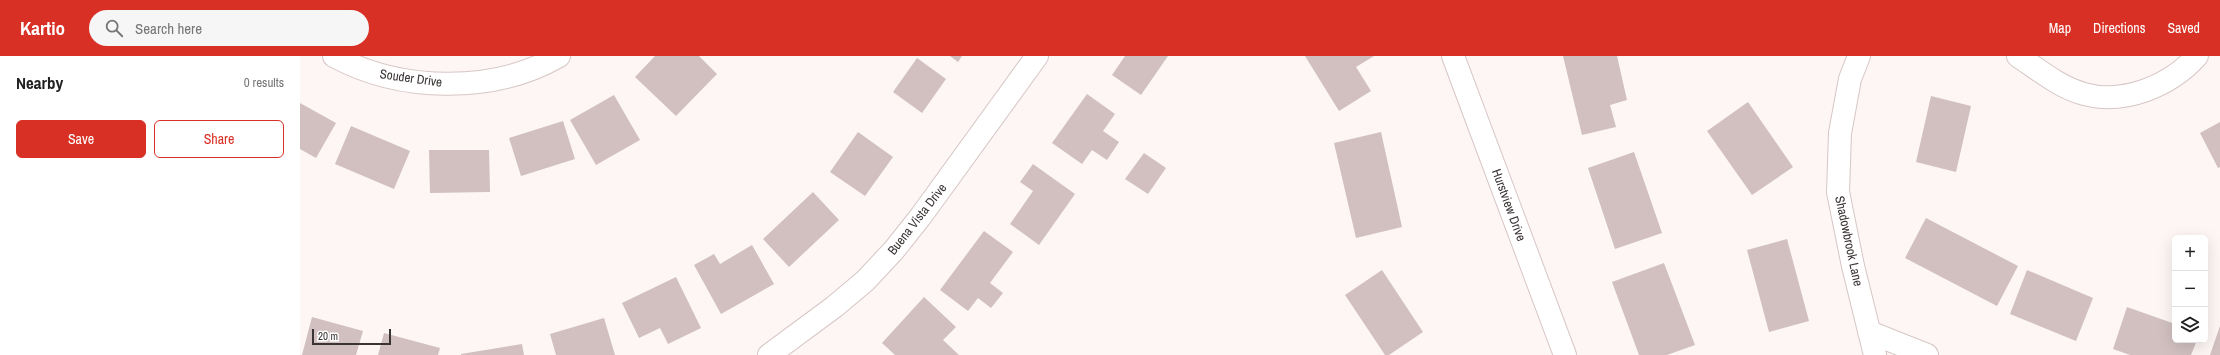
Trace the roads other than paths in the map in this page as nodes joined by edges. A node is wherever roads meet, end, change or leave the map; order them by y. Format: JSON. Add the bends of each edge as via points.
{"nodes":[{"id":1,"x":334,"y":56,"type":"edge"},
{"id":2,"x":559,"y":56,"type":"edge"},
{"id":3,"x":1037,"y":56,"type":"edge"},
{"id":4,"x":1453,"y":56,"type":"edge"},
{"id":5,"x":1859,"y":56,"type":"edge"},
{"id":6,"x":2018,"y":56,"type":"edge"},
{"id":7,"x":2197,"y":56,"type":"edge"},
{"id":8,"x":1869,"y":332,"type":"junction"},
{"id":9,"x":769,"y":355,"type":"edge"},
{"id":10,"x":1565,"y":355,"type":"edge"},
{"id":11,"x":1875,"y":355,"type":"edge"},
{"id":12,"x":1927,"y":355,"type":"edge"}],
"edges":[{"from":1,"to":2,"type":"street","name":"Souder Drive","via":[[352,66],[389,77],[431,83],[467,83],[508,75]]},
{"from":3,"to":9,"type":"street","name":"Buena Vista Drive","via":[[894,250],[834,307]]},
{"from":4,"to":10,"type":"street","name":"Hurstview Drive"},
{"from":5,"to":8,"type":"street","name":"Shadowbrook Lane","via":[[1850,79],[1840,133],[1838,192]]},
{"from":6,"to":7,"type":"street","via":[[2057,83],[2085,94],[2119,98],[2173,78]]},
{"from":8,"to":11,"type":"street","name":"Shadowbrook Lane"},
{"from":8,"to":12,"type":"street"}]}
